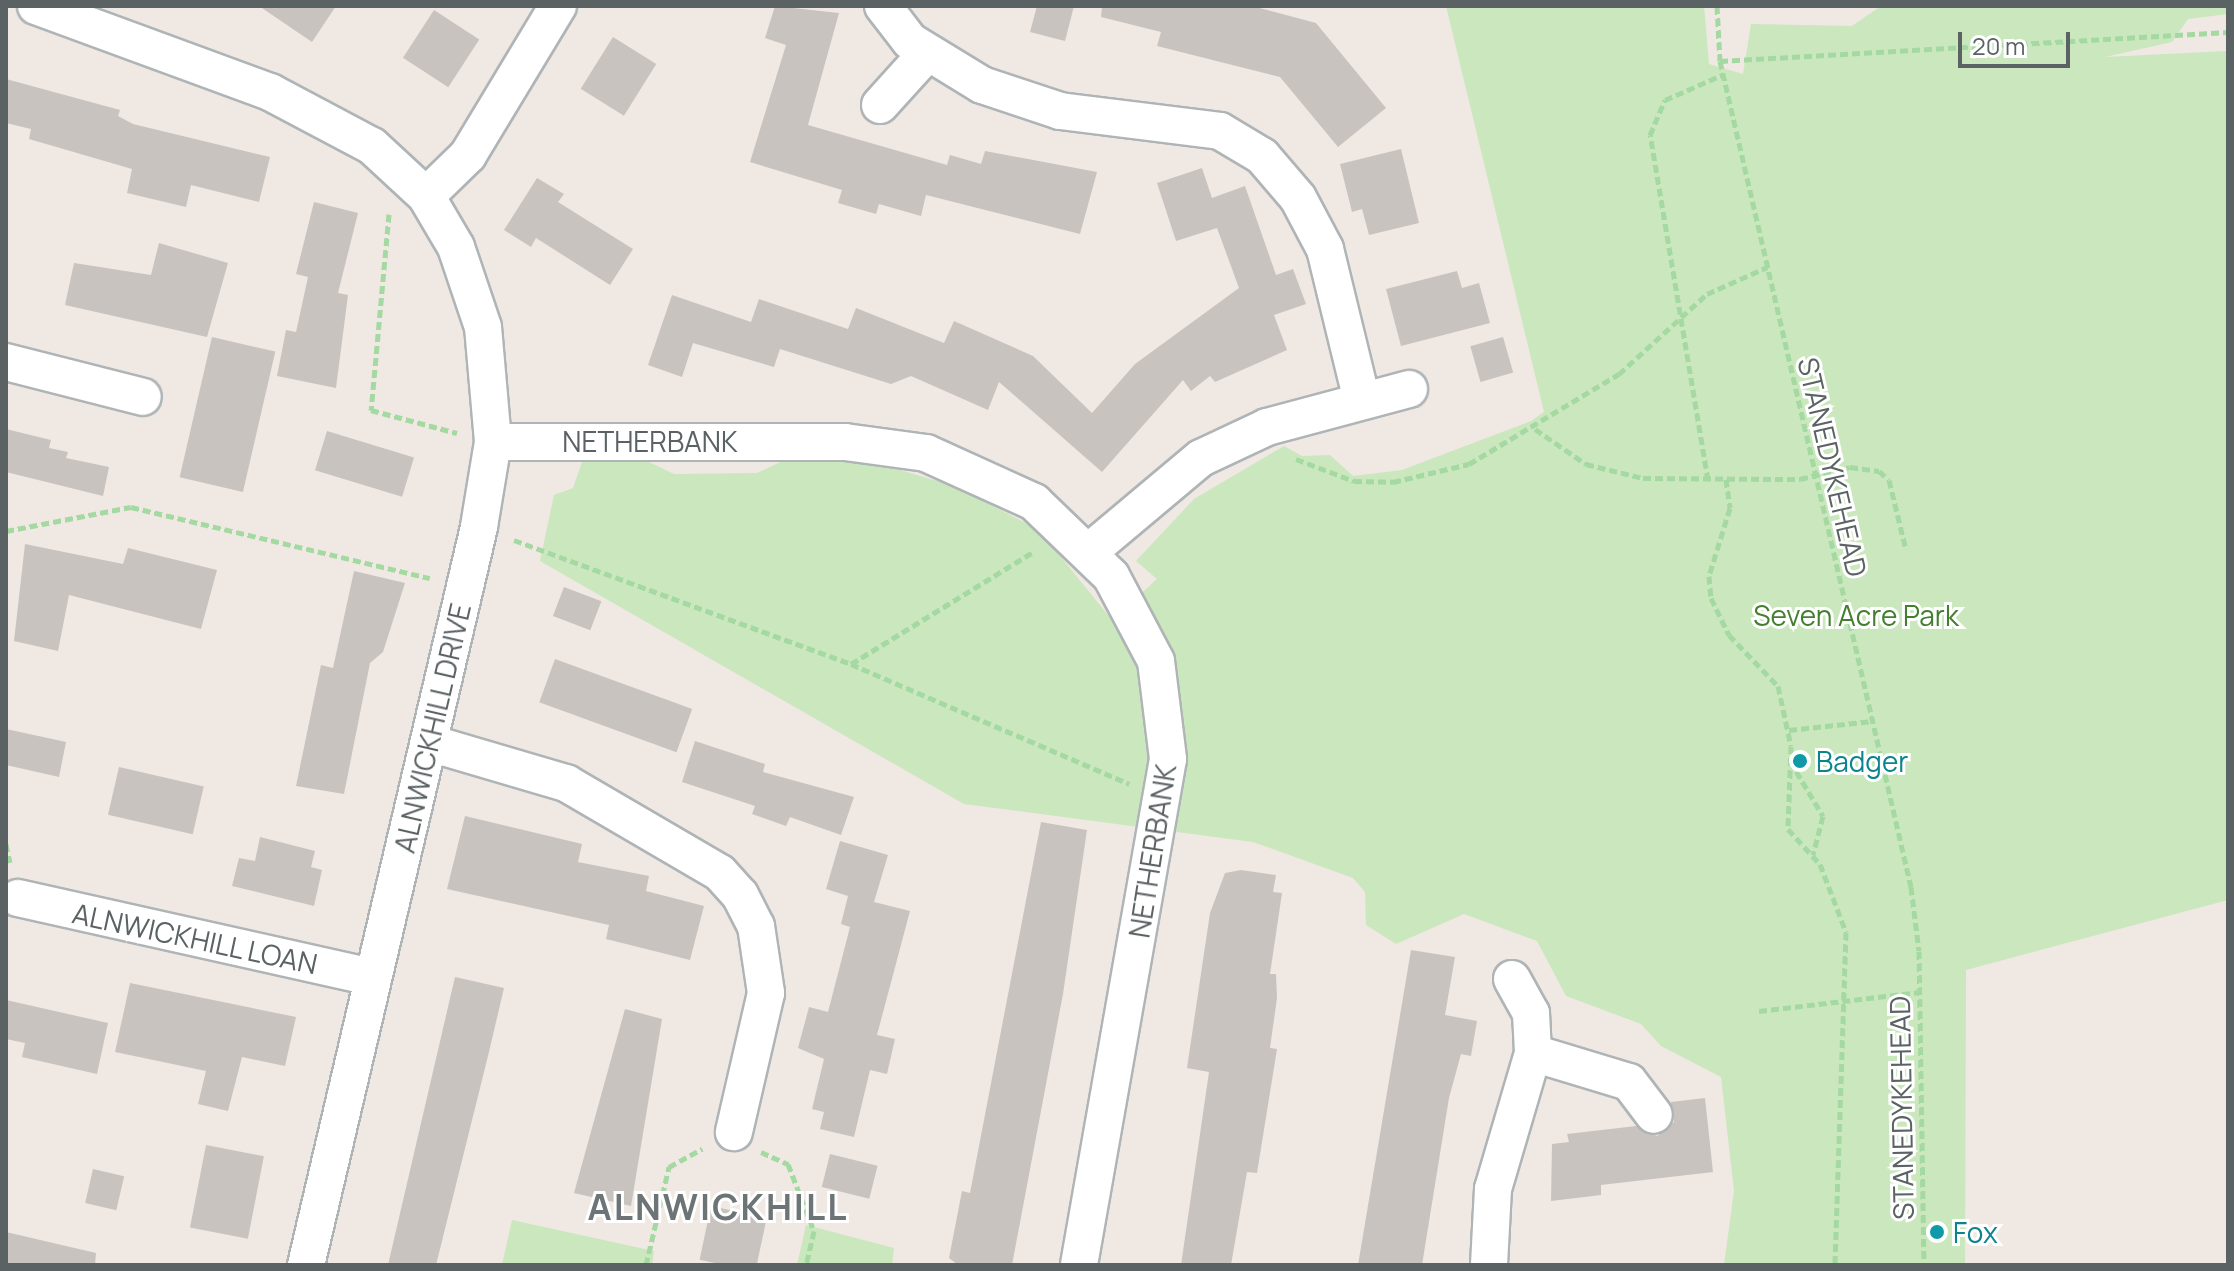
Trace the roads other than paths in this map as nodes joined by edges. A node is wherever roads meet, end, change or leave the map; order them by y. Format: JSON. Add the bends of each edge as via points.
{"nodes":[{"id":1,"x":36,"y":6,"type":"edge"},
{"id":2,"x":558,"y":6,"type":"edge"},
{"id":3,"x":883,"y":6,"type":"edge"},
{"id":4,"x":927,"y":53,"type":"junction"},
{"id":5,"x":880,"y":105,"type":"dead end"},
{"id":6,"x":426,"y":196,"type":"junction"},
{"id":7,"x":6,"y":362,"type":"edge"},
{"id":8,"x":1409,"y":389,"type":"dead end"},
{"id":9,"x":143,"y":397,"type":"dead end"},
{"id":10,"x":1362,"y":401,"type":"junction"},
{"id":11,"x":493,"y":442,"type":"junction"},
{"id":12,"x":1079,"y":540,"type":"junction"},
{"id":13,"x":430,"y":743,"type":"junction"},
{"id":14,"x":18,"y":898,"type":"dead end"},
{"id":15,"x":372,"y":977,"type":"junction"},
{"id":16,"x":1512,"y":979,"type":"dead end"},
{"id":17,"x":1533,"y":1053,"type":"junction"},
{"id":18,"x":1654,"y":1115,"type":"dead end"},
{"id":19,"x":734,"y":1132,"type":"road end"},
{"id":20,"x":306,"y":1265,"type":"edge"},
{"id":21,"x":1079,"y":1265,"type":"edge"},
{"id":22,"x":1489,"y":1265,"type":"edge"}],
"edges":[{"from":1,"to":6,"type":"street","name":"ALNWICKHILL DRIVE","via":[[282,98],[393,164]]},
{"from":2,"to":6,"type":"street","via":[[468,155]]},
{"from":3,"to":4,"type":"street"},
{"from":4,"to":5,"type":"street"},
{"from":4,"to":10,"type":"street","via":[[982,85],[1060,111],[1209,129],[1262,156],[1298,198],[1325,249]]},
{"from":6,"to":11,"type":"street","name":"ALNWICKHILL DRIVE","via":[[478,303]]},
{"from":7,"to":9,"type":"street"},
{"from":8,"to":10,"type":"street"},
{"from":10,"to":12,"type":"street","via":[[1267,427],[1201,458]]},
{"from":11,"to":12,"type":"street","name":"NETHERBANK","via":[[885,445],[975,472],[1034,502]]},
{"from":11,"to":13,"type":"street","name":"ALNWICKHILL DRIVE"},
{"from":12,"to":21,"type":"street","name":"NETHERBANK","via":[[1127,601],[1156,661],[1166,709],[1164,799]]},
{"from":13,"to":15,"type":"street","name":"ALNWICKHILL DRIVE"},
{"from":13,"to":19,"type":"street","via":[[566,783],[720,873],[740,895],[756,926],[766,993]]},
{"from":14,"to":15,"type":"street","name":"ALNWICKHILL LOAN"},
{"from":15,"to":20,"type":"street","name":"ALNWICKHILL DRIVE"},
{"from":16,"to":17,"type":"street","via":[[1531,1013]]},
{"from":17,"to":18,"type":"street","via":[[1629,1082]]},
{"from":17,"to":22,"type":"street","via":[[1493,1189]]}]}
